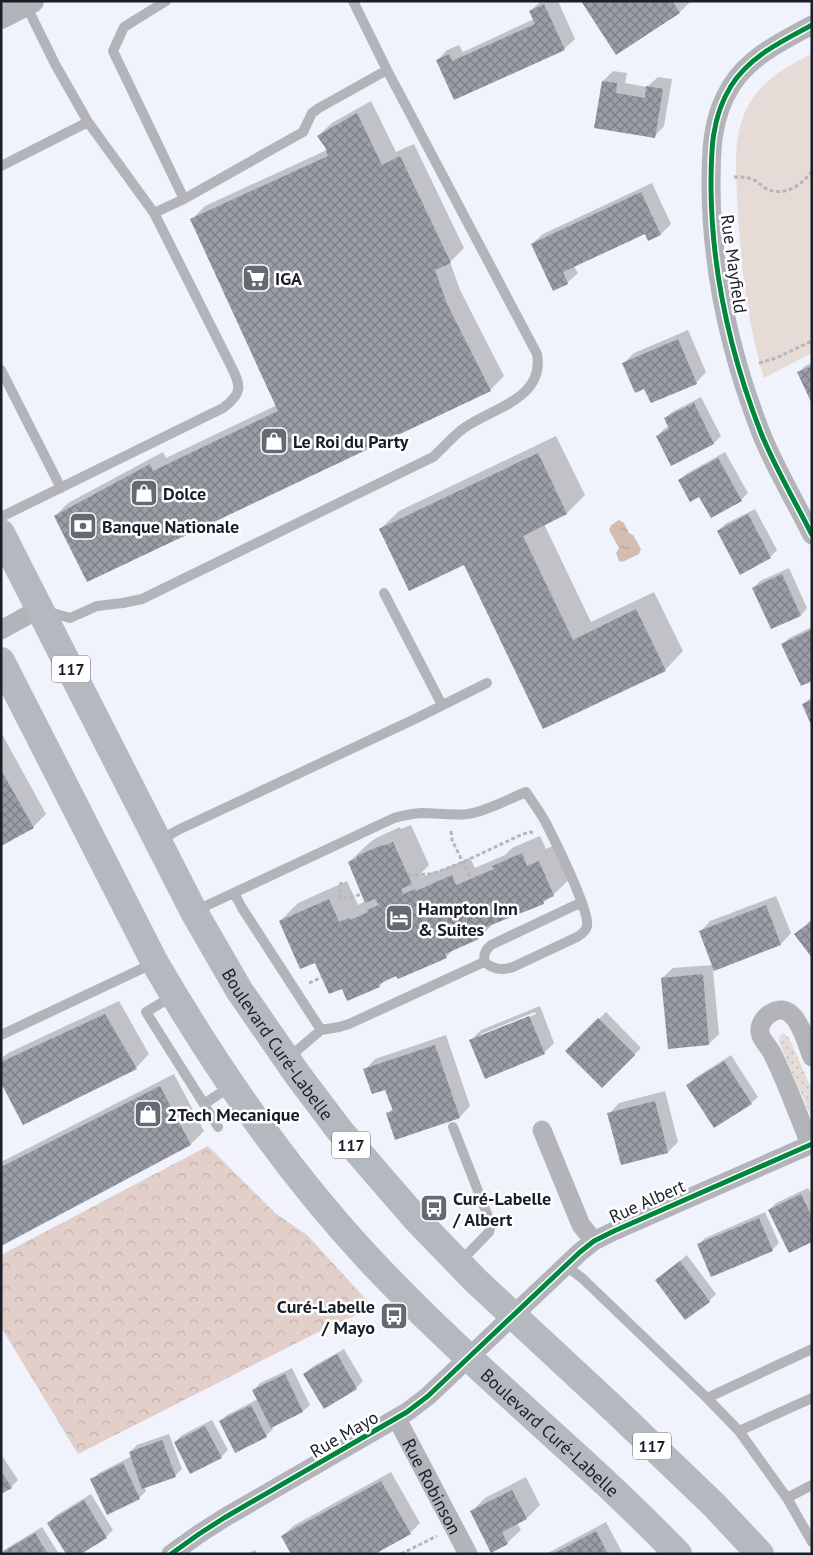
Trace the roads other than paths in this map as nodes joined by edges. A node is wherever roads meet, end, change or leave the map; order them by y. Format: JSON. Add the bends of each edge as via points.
{"nodes":[{"id":1,"x":166,"y":1,"type":"edge"},
{"id":2,"x":353,"y":1,"type":"edge"},
{"id":3,"x":27,"y":2,"type":"edge"},
{"id":4,"x":1,"y":17,"type":"edge"},
{"id":5,"x":812,"y":25,"type":"edge"},
{"id":6,"x":387,"y":70,"type":"junction"},
{"id":7,"x":88,"y":122,"type":"junction"},
{"id":8,"x":1,"y":166,"type":"edge"},
{"id":9,"x":184,"y":199,"type":"junction"},
{"id":10,"x":154,"y":213,"type":"junction"},
{"id":11,"x":1,"y":370,"type":"edge"},
{"id":12,"x":61,"y":488,"type":"junction"},
{"id":13,"x":1,"y":518,"type":"edge"},
{"id":14,"x":1,"y":533,"type":"edge"},
{"id":15,"x":812,"y":535,"type":"edge"},
{"id":16,"x":384,"y":593,"type":"dead end"},
{"id":17,"x":40,"y":609,"type":"junction"},
{"id":18,"x":1,"y":630,"type":"edge"},
{"id":19,"x":1,"y":661,"type":"edge"},
{"id":20,"x":486,"y":683,"type":"dead end"},
{"id":21,"x":442,"y":706,"type":"junction"},
{"id":22,"x":158,"y":841,"type":"junction"},
{"id":23,"x":234,"y":893,"type":"junction"},
{"id":24,"x":582,"y":902,"type":"junction"},
{"id":25,"x":194,"y":912,"type":"junction"},
{"id":26,"x":484,"y":962,"type":"junction"},
{"id":27,"x":155,"y":963,"type":"junction"},
{"id":28,"x":174,"y":996,"type":"junction"},
{"id":29,"x":321,"y":1030,"type":"junction"},
{"id":30,"x":1,"y":1036,"type":"edge"},
{"id":31,"x":812,"y":1057,"type":"edge"},
{"id":32,"x":286,"y":1060,"type":"junction"},
{"id":33,"x":232,"y":1086,"type":"junction"},
{"id":34,"x":204,"y":1104,"type":"junction"},
{"id":35,"x":218,"y":1127,"type":"dead end"},
{"id":36,"x":454,"y":1127,"type":"dead end"},
{"id":37,"x":542,"y":1130,"type":"dead end"},
{"id":38,"x":811,"y":1144,"type":"edge"},
{"id":39,"x":594,"y":1242,"type":"junction"},
{"id":40,"x":458,"y":1264,"type":"junction"},
{"id":41,"x":566,"y":1266,"type":"junction"},
{"id":42,"x":512,"y":1315,"type":"junction"},
{"id":43,"x":812,"y":1349,"type":"edge"},
{"id":44,"x":468,"y":1356,"type":"junction"},
{"id":45,"x":707,"y":1398,"type":"junction"},
{"id":46,"x":812,"y":1398,"type":"edge"},
{"id":47,"x":397,"y":1419,"type":"junction"},
{"id":48,"x":739,"y":1431,"type":"junction"},
{"id":49,"x":812,"y":1485,"type":"edge"},
{"id":50,"x":787,"y":1498,"type":"junction"},
{"id":51,"x":812,"y":1542,"type":"edge"},
{"id":52,"x":171,"y":1554,"type":"edge"},
{"id":53,"x":468,"y":1554,"type":"edge"},
{"id":54,"x":678,"y":1554,"type":"edge"},
{"id":55,"x":760,"y":1554,"type":"edge"}],
"edges":[{"from":1,"to":9,"type":"lane","via":[[124,27],[113,51]]},
{"from":2,"to":6,"type":"lane"},
{"from":3,"to":4,"type":"street"},
{"from":3,"to":7,"type":"lane","via":[[55,64]]},
{"from":5,"to":15,"type":"street","name":"Rue Mayfield","via":[[752,61],[732,84],[714,127],[711,175],[718,274],[747,396],[771,456]]},
{"from":6,"to":9,"type":"lane","via":[[312,113],[303,132]]},
{"from":6,"to":17,"type":"lane","via":[[537,354],[538,368],[532,385],[510,403],[464,428],[433,457],[142,599],[96,606],[70,618]]},
{"from":7,"to":8,"type":"lane"},
{"from":7,"to":10,"type":"lane"},
{"from":9,"to":10,"type":"lane"},
{"from":10,"to":12,"type":"lane","via":[[238,380],[238,392],[223,408]]},
{"from":11,"to":12,"type":"lane"},
{"from":12,"to":13,"type":"lane"},
{"from":14,"to":17,"type":"main road","name":"Boulevard Curé-Labelle","number":"117"},
{"from":16,"to":21,"type":"lane"},
{"from":17,"to":18,"type":"street"},
{"from":17,"to":22,"type":"main road","name":"Boulevard Curé-Labelle","number":"117"},
{"from":19,"to":27,"type":"main road","name":"Boulevard Curé-Labelle"},
{"from":20,"to":21,"type":"lane"},
{"from":21,"to":22,"type":"lane"},
{"from":22,"to":25,"type":"main road","name":"Boulevard Curé-Labelle","number":"117"},
{"from":23,"to":24,"type":"lane","via":[[394,818],[422,813],[468,814],[526,792],[546,824]]},
{"from":23,"to":25,"type":"lane"},
{"from":23,"to":29,"type":"lane"},
{"from":24,"to":26,"type":"lane","via":[[486,948]]},
{"from":24,"to":26,"type":"lane","via":[[588,917],[587,926],[577,937],[505,970]]},
{"from":25,"to":32,"type":"main road","name":"Boulevard Curé-Labelle","number":"117","via":[[239,990]]},
{"from":26,"to":29,"type":"lane","via":[[349,1024]]},
{"from":27,"to":28,"type":"main road","name":"Boulevard Curé-Labelle"},
{"from":27,"to":30,"type":"lane"},
{"from":28,"to":33,"type":"main road","name":"Boulevard Curé-Labelle"},
{"from":28,"to":34,"type":"lane","via":[[146,1012]]},
{"from":29,"to":32,"type":"lane"},
{"from":31,"to":38,"type":"street","via":[[793,1015],[779,1011],[763,1020],[760,1033],[774,1055]]},
{"from":32,"to":40,"type":"main road","name":"Boulevard Curé-Labelle","number":"117","via":[[365,1161]]},
{"from":33,"to":34,"type":"lane"},
{"from":33,"to":44,"type":"main road","name":"Boulevard Curé-Labelle","via":[[332,1217],[370,1260]]},
{"from":34,"to":35,"type":"lane"},
{"from":36,"to":40,"type":"lane","via":[[491,1224],[489,1232]]},
{"from":37,"to":39,"type":"street","via":[[582,1225]]},
{"from":38,"to":39,"type":"street","name":"Rue Albert"},
{"from":39,"to":41,"type":"street","name":"Rue Albert"},
{"from":40,"to":42,"type":"main road","name":"Boulevard Curé-Labelle","number":"117"},
{"from":41,"to":42,"type":"street","name":"Rue Albert"},
{"from":41,"to":45,"type":"lane"},
{"from":42,"to":44,"type":"street","name":"Rue Mayo"},
{"from":42,"to":55,"type":"main road","name":"Boulevard Curé-Labelle","number":"117","via":[[688,1481]]},
{"from":43,"to":45,"type":"lane"},
{"from":44,"to":47,"type":"street","name":"Rue Mayo","via":[[428,1396]]},
{"from":44,"to":54,"type":"main road","name":"Boulevard Curé-Labelle"},
{"from":45,"to":48,"type":"lane"},
{"from":46,"to":48,"type":"lane"},
{"from":47,"to":52,"type":"street","name":"Rue Mayo","via":[[212,1526]]},
{"from":47,"to":53,"type":"street","name":"Rue Robinson"},
{"from":48,"to":50,"type":"lane"},
{"from":49,"to":50,"type":"lane"},
{"from":50,"to":51,"type":"lane"}]}
